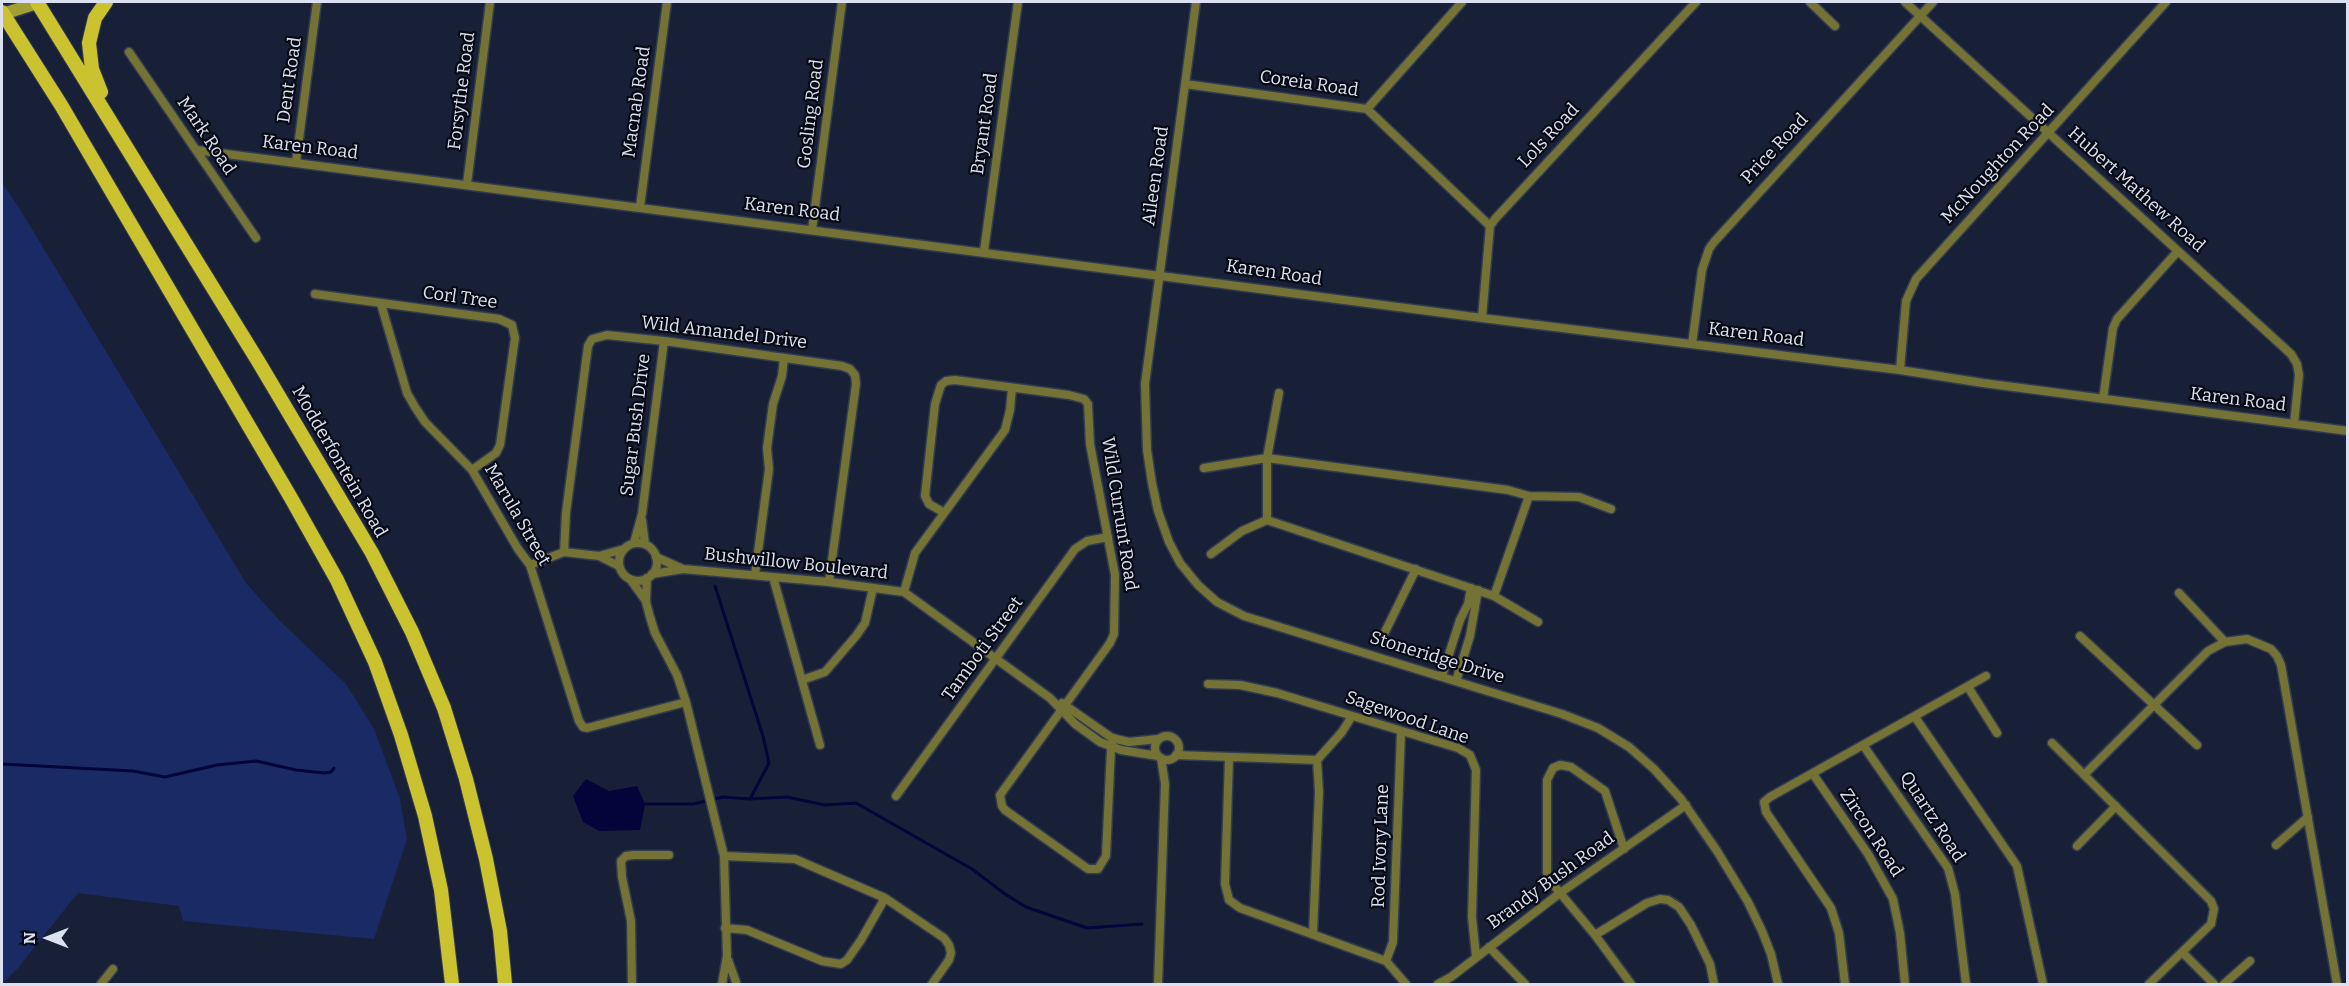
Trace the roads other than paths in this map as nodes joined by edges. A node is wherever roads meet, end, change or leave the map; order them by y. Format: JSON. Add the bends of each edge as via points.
{"nodes":[{"id":1,"x":38,"y":2,"type":"edge"},
{"id":2,"x":106,"y":2,"type":"edge"},
{"id":3,"x":317,"y":2,"type":"edge"},
{"id":4,"x":490,"y":2,"type":"edge"},
{"id":5,"x":667,"y":2,"type":"edge"},
{"id":6,"x":842,"y":2,"type":"edge"},
{"id":7,"x":1018,"y":2,"type":"edge"},
{"id":8,"x":1196,"y":2,"type":"edge"},
{"id":9,"x":1462,"y":2,"type":"edge"},
{"id":10,"x":1696,"y":2,"type":"edge"},
{"id":11,"x":1810,"y":2,"type":"edge"},
{"id":12,"x":1905,"y":2,"type":"edge"},
{"id":13,"x":1933,"y":2,"type":"edge"},
{"id":14,"x":2166,"y":2,"type":"edge"},
{"id":15,"x":2,"y":13,"type":"edge"},
{"id":16,"x":1920,"y":15,"type":"junction"},
{"id":17,"x":1835,"y":26,"type":"dead end"},
{"id":18,"x":129,"y":52,"type":"dead end"},
{"id":19,"x":1185,"y":84,"type":"junction"},
{"id":20,"x":1367,"y":109,"type":"junction"},
{"id":21,"x":110,"y":119,"type":"junction"},
{"id":22,"x":2049,"y":133,"type":"junction"},
{"id":23,"x":196,"y":150,"type":"junction"},
{"id":24,"x":296,"y":162,"type":"junction"},
{"id":25,"x":467,"y":184,"type":"junction"},
{"id":26,"x":640,"y":207,"type":"junction"},
{"id":27,"x":1490,"y":226,"type":"junction"},
{"id":28,"x":812,"y":230,"type":"junction"},
{"id":29,"x":256,"y":238,"type":"dead end"},
{"id":30,"x":2178,"y":250,"type":"junction"},
{"id":31,"x":984,"y":251,"type":"junction"},
{"id":32,"x":1159,"y":274,"type":"junction"},
{"id":33,"x":315,"y":294,"type":"dead end"},
{"id":34,"x":381,"y":304,"type":"junction"},
{"id":35,"x":1482,"y":318,"type":"junction"},
{"id":36,"x":664,"y":341,"type":"junction"},
{"id":37,"x":1692,"y":344,"type":"junction"},
{"id":38,"x":1148,"y":355,"type":"joint"},
{"id":39,"x":784,"y":358,"type":"junction"},
{"id":40,"x":1900,"y":370,"type":"junction"},
{"id":41,"x":1012,"y":388,"type":"junction"},
{"id":42,"x":1279,"y":393,"type":"dead end"},
{"id":43,"x":2103,"y":399,"type":"junction"},
{"id":44,"x":2294,"y":424,"type":"junction"},
{"id":45,"x":2348,"y":431,"type":"edge"},
{"id":46,"x":1267,"y":458,"type":"junction"},
{"id":47,"x":1204,"y":468,"type":"dead end"},
{"id":48,"x":472,"y":470,"type":"junction"},
{"id":49,"x":1529,"y":496,"type":"junction"},
{"id":50,"x":1611,"y":509,"type":"dead end"},
{"id":51,"x":943,"y":512,"type":"junction"},
{"id":52,"x":642,"y":514,"type":"junction"},
{"id":53,"x":1267,"y":520,"type":"junction"},
{"id":54,"x":1108,"y":537,"type":"junction"},
{"id":55,"x":634,"y":543,"type":"junction"},
{"id":56,"x":645,"y":544,"type":"junction"},
{"id":57,"x":624,"y":549,"type":"junction"},
{"id":58,"x":564,"y":552,"type":"junction"},
{"id":59,"x":1211,"y":554,"type":"dead end"},
{"id":60,"x":599,"y":556,"type":"junction"},
{"id":61,"x":656,"y":557,"type":"junction"},
{"id":62,"x":530,"y":565,"type":"junction"},
{"id":63,"x":619,"y":566,"type":"junction"},
{"id":64,"x":683,"y":569,"type":"junction"},
{"id":65,"x":1416,"y":569,"type":"junction"},
{"id":66,"x":756,"y":575,"type":"junction"},
{"id":67,"x":650,"y":576,"type":"junction"},
{"id":68,"x":772,"y":577,"type":"junction"},
{"id":69,"x":630,"y":579,"type":"junction"},
{"id":70,"x":829,"y":582,"type":"junction"},
{"id":71,"x":873,"y":588,"type":"junction"},
{"id":72,"x":1475,"y":589,"type":"junction"},
{"id":73,"x":904,"y":592,"type":"junction"},
{"id":74,"x":2179,"y":593,"type":"dead end"},
{"id":75,"x":1494,"y":596,"type":"junction"},
{"id":76,"x":646,"y":602,"type":"junction"},
{"id":77,"x":1538,"y":621,"type":"dead end"},
{"id":78,"x":1383,"y":636,"type":"dead end"},
{"id":79,"x":2080,"y":636,"type":"dead end"},
{"id":80,"x":2225,"y":642,"type":"junction"},
{"id":81,"x":997,"y":659,"type":"junction"},
{"id":82,"x":1442,"y":676,"type":"junction"},
{"id":83,"x":1986,"y":676,"type":"dead end"},
{"id":84,"x":802,"y":681,"type":"junction"},
{"id":85,"x":1456,"y":681,"type":"junction"},
{"id":86,"x":1208,"y":684,"type":"dead end"},
{"id":87,"x":1968,"y":687,"type":"junction"},
{"id":88,"x":686,"y":702,"type":"junction"},
{"id":89,"x":2153,"y":705,"type":"junction"},
{"id":90,"x":1063,"y":707,"type":"junction"},
{"id":91,"x":1352,"y":716,"type":"junction"},
{"id":92,"x":1915,"y":717,"type":"junction"},
{"id":93,"x":1401,"y":732,"type":"junction"},
{"id":94,"x":1997,"y":733,"type":"dead end"},
{"id":95,"x":1158,"y":740,"type":"junction"},
{"id":96,"x":1112,"y":743,"type":"junction"},
{"id":97,"x":2052,"y":743,"type":"dead end"},
{"id":98,"x":1178,"y":744,"type":"junction"},
{"id":99,"x":2197,"y":744,"type":"dead end"},
{"id":100,"x":820,"y":745,"type":"dead end"},
{"id":101,"x":1863,"y":745,"type":"junction"},
{"id":102,"x":1195,"y":755,"type":"junction"},
{"id":103,"x":1159,"y":757,"type":"junction"},
{"id":104,"x":1174,"y":757,"type":"junction"},
{"id":105,"x":1228,"y":758,"type":"junction"},
{"id":106,"x":1317,"y":760,"type":"junction"},
{"id":107,"x":1813,"y":774,"type":"junction"},
{"id":108,"x":2084,"y":775,"type":"junction"},
{"id":109,"x":1165,"y":784,"type":"junction"},
{"id":110,"x":896,"y":796,"type":"dead end"},
{"id":111,"x":1686,"y":805,"type":"junction"},
{"id":112,"x":2116,"y":806,"type":"junction"},
{"id":113,"x":2308,"y":817,"type":"junction"},
{"id":114,"x":1620,"y":832,"type":"junction"},
{"id":115,"x":1633,"y":842,"type":"junction"},
{"id":116,"x":2276,"y":845,"type":"dead end"},
{"id":117,"x":2077,"y":846,"type":"dead end"},
{"id":118,"x":1624,"y":849,"type":"junction"},
{"id":119,"x":669,"y":855,"type":"dead end"},
{"id":120,"x":724,"y":856,"type":"junction"},
{"id":121,"x":1560,"y":893,"type":"junction"},
{"id":122,"x":885,"y":898,"type":"junction"},
{"id":123,"x":725,"y":928,"type":"junction"},
{"id":124,"x":1313,"y":934,"type":"junction"},
{"id":125,"x":1595,"y":935,"type":"junction"},
{"id":126,"x":1489,"y":947,"type":"junction"},
{"id":127,"x":2182,"y":952,"type":"junction"},
{"id":128,"x":727,"y":956,"type":"junction"},
{"id":129,"x":1476,"y":956,"type":"junction"},
{"id":130,"x":2250,"y":960,"type":"dead end"},
{"id":131,"x":1386,"y":961,"type":"junction"},
{"id":132,"x":113,"y":969,"type":"dead end"},
{"id":133,"x":1454,"y":981,"type":"edge"},
{"id":134,"x":738,"y":983,"type":"edge"},
{"id":135,"x":100,"y":984,"type":"edge"},
{"id":136,"x":452,"y":984,"type":"edge"},
{"id":137,"x":505,"y":984,"type":"edge"},
{"id":138,"x":632,"y":984,"type":"edge"},
{"id":139,"x":722,"y":984,"type":"edge"},
{"id":140,"x":932,"y":984,"type":"edge"},
{"id":141,"x":1158,"y":984,"type":"edge"},
{"id":142,"x":1406,"y":984,"type":"edge"},
{"id":143,"x":1438,"y":984,"type":"edge"},
{"id":144,"x":1525,"y":984,"type":"edge"},
{"id":145,"x":1631,"y":984,"type":"edge"},
{"id":146,"x":1714,"y":984,"type":"edge"},
{"id":147,"x":1778,"y":984,"type":"edge"},
{"id":148,"x":1845,"y":984,"type":"edge"},
{"id":149,"x":1905,"y":984,"type":"edge"},
{"id":150,"x":1966,"y":984,"type":"edge"},
{"id":151,"x":2043,"y":984,"type":"edge"},
{"id":152,"x":2149,"y":984,"type":"edge"},
{"id":153,"x":2214,"y":984,"type":"edge"},
{"id":154,"x":2224,"y":984,"type":"edge"},
{"id":155,"x":2337,"y":984,"type":"edge"}],
"edges":[{"from":1,"to":15,"type":"main road"},
{"from":1,"to":21,"type":"main road","name":"Modderfontein Road"},
{"from":2,"to":21,"type":"main road","via":[[95,18],[89,50]]},
{"from":3,"to":24,"type":"street","name":"Dent Road"},
{"from":4,"to":25,"type":"street","name":"Forsythe Road"},
{"from":5,"to":26,"type":"street","name":"Macnab Road"},
{"from":6,"to":28,"type":"street","name":"Gosling Road"},
{"from":7,"to":31,"type":"street","name":"Bryant Road"},
{"from":8,"to":19,"type":"street","name":"Aileen Road"},
{"from":9,"to":20,"type":"street"},
{"from":10,"to":27,"type":"street","name":"Lols Road"},
{"from":11,"to":17,"type":"street"},
{"from":12,"to":16,"type":"street","name":"Hubert Mathew Road"},
{"from":13,"to":16,"type":"street","name":"Price Road"},
{"from":14,"to":22,"type":"street","name":"McNoughton Road"},
{"from":15,"to":136,"type":"main road","via":[[60,105],[337,580],[401,735],[425,816],[441,890]]},
{"from":16,"to":22,"type":"street","name":"Hubert Mathew Road"},
{"from":16,"to":37,"type":"street","name":"Price Road","via":[[1709,249],[1702,270]]},
{"from":18,"to":23,"type":"street","name":"Mark Road"},
{"from":19,"to":20,"type":"street","name":"Coreia Road"},
{"from":19,"to":32,"type":"street","name":"Aileen Road"},
{"from":20,"to":27,"type":"street","name":"Coreia Road"},
{"from":21,"to":137,"type":"main road","name":"Modderfontein Road","via":[[264,370],[372,554],[412,632],[444,708],[466,779],[500,931]]},
{"from":22,"to":30,"type":"street","name":"Hubert Mathew Road"},
{"from":22,"to":40,"type":"street","name":"McNoughton Road","via":[[1916,279],[1906,301]]},
{"from":23,"to":24,"type":"street","name":"Karen Road"},
{"from":23,"to":29,"type":"street","name":"Mark Road"},
{"from":24,"to":25,"type":"street","name":"Karen Road"},
{"from":25,"to":26,"type":"street","name":"Karen Road"},
{"from":26,"to":28,"type":"street","name":"Karen Road"},
{"from":27,"to":35,"type":"street"},
{"from":28,"to":31,"type":"street","name":"Karen Road"},
{"from":30,"to":43,"type":"street","via":[[2117,319]]},
{"from":30,"to":44,"type":"street","name":"Hubert Mathew Road","via":[[2291,354],[2299,375]]},
{"from":31,"to":32,"type":"street","name":"Karen Road"},
{"from":32,"to":35,"type":"street","name":"Karen Road"},
{"from":32,"to":38,"type":"street","name":"Aileen Road"},
{"from":33,"to":34,"type":"street","name":"Corl Tree"},
{"from":34,"to":48,"type":"street","name":"Marula Street","via":[[407,393],[425,422]]},
{"from":34,"to":48,"type":"street","name":"Corl Tree","via":[[499,319],[512,325],[515,338],[500,445],[496,453]]},
{"from":35,"to":37,"type":"street","name":"Karen Road"},
{"from":36,"to":39,"type":"street","name":"Wild Amandel Drive"},
{"from":36,"to":52,"type":"street","name":"Sugar Bush Drive"},
{"from":36,"to":58,"type":"street","name":"Wild Amandel Drive","via":[[608,335],[592,339],[588,346]]},
{"from":37,"to":40,"type":"street","name":"Karen Road"},
{"from":38,"to":82,"type":"street","name":"Stoneridge Drive","via":[[1147,450],[1158,511],[1180,563],[1198,585],[1217,602],[1244,616]]},
{"from":39,"to":66,"type":"street","via":[[767,448],[769,469]]},
{"from":39,"to":70,"type":"street","name":"Wild Amandel Drive","via":[[842,366],[855,375]]},
{"from":40,"to":43,"type":"street","name":"Karen Road"},
{"from":41,"to":51,"type":"street","via":[[1005,430]]},
{"from":41,"to":51,"type":"street","name":"Wild Currunt Road","via":[[955,380],[940,385],[925,496],[929,504]]},
{"from":41,"to":54,"type":"street","name":"Wild Currunt Road","via":[[1078,397],[1088,404],[1090,444]]},
{"from":42,"to":46,"type":"street"},
{"from":43,"to":44,"type":"street","name":"Karen Road"},
{"from":44,"to":45,"type":"street","name":"Karen Road"},
{"from":46,"to":47,"type":"street"},
{"from":46,"to":49,"type":"street"},
{"from":46,"to":53,"type":"street"},
{"from":48,"to":62,"type":"street","name":"Marula Street"},
{"from":49,"to":50,"type":"street","via":[[1579,497]]},
{"from":49,"to":75,"type":"street"},
{"from":51,"to":73,"type":"street","via":[[915,554]]},
{"from":52,"to":55,"type":"street","name":"Sugar Bush Drive"},
{"from":52,"to":56,"type":"street","name":"Sugar Bush Drive"},
{"from":53,"to":59,"type":"street","via":[[1242,531]]},
{"from":53,"to":65,"type":"street"},
{"from":54,"to":81,"type":"street","name":"Tamboti Street","via":[[1088,541],[1075,549]]},
{"from":54,"to":90,"type":"street","name":"Wild Currunt Road","via":[[1115,575],[1114,634]]},
{"from":55,"to":56,"type":"street"},
{"from":55,"to":57,"type":"street"},
{"from":56,"to":61,"type":"street"},
{"from":57,"to":60,"type":"street"},
{"from":57,"to":63,"type":"street"},
{"from":58,"to":60,"type":"street"},
{"from":58,"to":62,"type":"street"},
{"from":60,"to":63,"type":"street"},
{"from":61,"to":64,"type":"street","name":"Bushwillow Boulevard"},
{"from":61,"to":67,"type":"street"},
{"from":62,"to":88,"type":"street","name":"Marula Street","via":[[583,727]]},
{"from":63,"to":69,"type":"street"},
{"from":64,"to":66,"type":"street","name":"Bushwillow Boulevard"},
{"from":64,"to":67,"type":"street","name":"Bushwillow Boulevard"},
{"from":65,"to":72,"type":"street"},
{"from":65,"to":78,"type":"street"},
{"from":66,"to":68,"type":"street","name":"Bushwillow Boulevard"},
{"from":67,"to":69,"type":"street"},
{"from":67,"to":76,"type":"street"},
{"from":68,"to":70,"type":"street","name":"Bushwillow Boulevard"},
{"from":68,"to":84,"type":"street"},
{"from":69,"to":76,"type":"street"},
{"from":70,"to":71,"type":"street","name":"Bushwillow Boulevard"},
{"from":71,"to":73,"type":"street","name":"Bushwillow Boulevard"},
{"from":71,"to":84,"type":"street","via":[[865,623],[825,672]]},
{"from":72,"to":75,"type":"street"},
{"from":72,"to":82,"type":"street","via":[[1460,620]]},
{"from":72,"to":85,"type":"street","via":[[1470,636]]},
{"from":73,"to":81,"type":"street","name":"Bushwillow Boulevard"},
{"from":74,"to":80,"type":"street"},
{"from":75,"to":77,"type":"street"},
{"from":76,"to":88,"type":"street","via":[[655,633]]},
{"from":79,"to":89,"type":"street"},
{"from":80,"to":89,"type":"street","via":[[2208,651]]},
{"from":80,"to":113,"type":"street","via":[[2247,639],[2271,649],[2277,656]]},
{"from":81,"to":90,"type":"street","name":"Bushwillow Boulevard"},
{"from":81,"to":110,"type":"street","name":"Tamboti Street"},
{"from":82,"to":85,"type":"street","name":"Stoneridge Drive"},
{"from":83,"to":87,"type":"street"},
{"from":84,"to":100,"type":"street"},
{"from":85,"to":111,"type":"street","name":"Stoneridge Drive","via":[[1598,728],[1638,754]]},
{"from":86,"to":91,"type":"street","name":"Sagewood Lane","via":[[1240,685],[1278,693]]},
{"from":87,"to":92,"type":"street"},
{"from":87,"to":94,"type":"street"},
{"from":88,"to":120,"type":"street"},
{"from":89,"to":99,"type":"street"},
{"from":89,"to":108,"type":"street"},
{"from":90,"to":96,"type":"street","name":"Bushwillow Boulevard"},
{"from":90,"to":96,"type":"street","name":"Wild Currunt Road","via":[[1003,789],[1000,800],[1005,810],[1088,869],[1098,868],[1106,856]]},
{"from":91,"to":93,"type":"street","name":"Sagewood Lane"},
{"from":91,"to":106,"type":"street"},
{"from":92,"to":101,"type":"street"},
{"from":92,"to":151,"type":"street","via":[[2017,866]]},
{"from":93,"to":129,"type":"street","name":"Sagewood Lane","via":[[1463,750],[1475,762],[1472,917]]},
{"from":93,"to":131,"type":"street","name":"Rod Ivory Lane","via":[[1393,942]]},
{"from":95,"to":96,"type":"street","name":"Bushwillow Boulevard"},
{"from":95,"to":98,"type":"street","via":[[1169,736]]},
{"from":95,"to":103,"type":"street","via":[[1155,750]]},
{"from":96,"to":103,"type":"street","name":"Bushwillow Boulevard"},
{"from":97,"to":108,"type":"street"},
{"from":98,"to":102,"type":"street"},
{"from":98,"to":104,"type":"street"},
{"from":101,"to":107,"type":"street"},
{"from":101,"to":150,"type":"street","name":"Quartz Road","via":[[1948,868]]},
{"from":102,"to":104,"type":"street"},
{"from":102,"to":105,"type":"street"},
{"from":103,"to":104,"type":"street"},
{"from":103,"to":109,"type":"street"},
{"from":104,"to":109,"type":"street"},
{"from":105,"to":106,"type":"street"},
{"from":105,"to":124,"type":"street","via":[[1226,894],[1233,905]]},
{"from":106,"to":124,"type":"street"},
{"from":107,"to":148,"type":"street","via":[[1766,799],[1764,805],[1831,908],[1839,933]]},
{"from":107,"to":149,"type":"street","name":"Zircon Road","via":[[1868,854],[1893,899]]},
{"from":108,"to":112,"type":"street"},
{"from":109,"to":141,"type":"street"},
{"from":111,"to":115,"type":"street","name":"Brandy Bush Road"},
{"from":111,"to":147,"type":"street","name":"Stoneridge Drive","via":[[1748,902],[1771,954]]},
{"from":112,"to":117,"type":"street"},
{"from":112,"to":127,"type":"street","via":[[2211,901],[2211,924]]},
{"from":113,"to":116,"type":"street"},
{"from":113,"to":155,"type":"street"},
{"from":114,"to":115,"type":"street"},
{"from":114,"to":118,"type":"street"},
{"from":114,"to":121,"type":"street","via":[[1602,787],[1568,766],[1553,768],[1548,780],[1546,869]]},
{"from":115,"to":118,"type":"street","name":"Brandy Bush Road"},
{"from":118,"to":121,"type":"street","name":"Brandy Bush Road"},
{"from":119,"to":138,"type":"street","via":[[626,856],[621,861],[631,921]]},
{"from":120,"to":122,"type":"street","via":[[795,859]]},
{"from":120,"to":123,"type":"street"},
{"from":121,"to":125,"type":"street"},
{"from":121,"to":126,"type":"street","name":"Brandy Bush Road"},
{"from":122,"to":123,"type":"street","via":[[861,940],[841,964],[822,961],[747,930]]},
{"from":122,"to":140,"type":"street","via":[[949,945],[949,960]]},
{"from":123,"to":128,"type":"street"},
{"from":124,"to":131,"type":"street"},
{"from":125,"to":145,"type":"street"},
{"from":125,"to":146,"type":"street","via":[[1647,903],[1668,900],[1679,907],[1691,925],[1710,964]]},
{"from":126,"to":129,"type":"street","name":"Brandy Bush Road"},
{"from":126,"to":144,"type":"street"},
{"from":127,"to":152,"type":"street"},
{"from":127,"to":153,"type":"street"},
{"from":128,"to":134,"type":"street"},
{"from":128,"to":139,"type":"street"},
{"from":129,"to":133,"type":"street","name":"Brandy Bush Road"},
{"from":130,"to":154,"type":"street"},
{"from":131,"to":142,"type":"street"},
{"from":132,"to":135,"type":"street"},
{"from":133,"to":143,"type":"street","name":"Brandy Bush Road"},
{"from":134,"to":139,"type":"street"}]}
